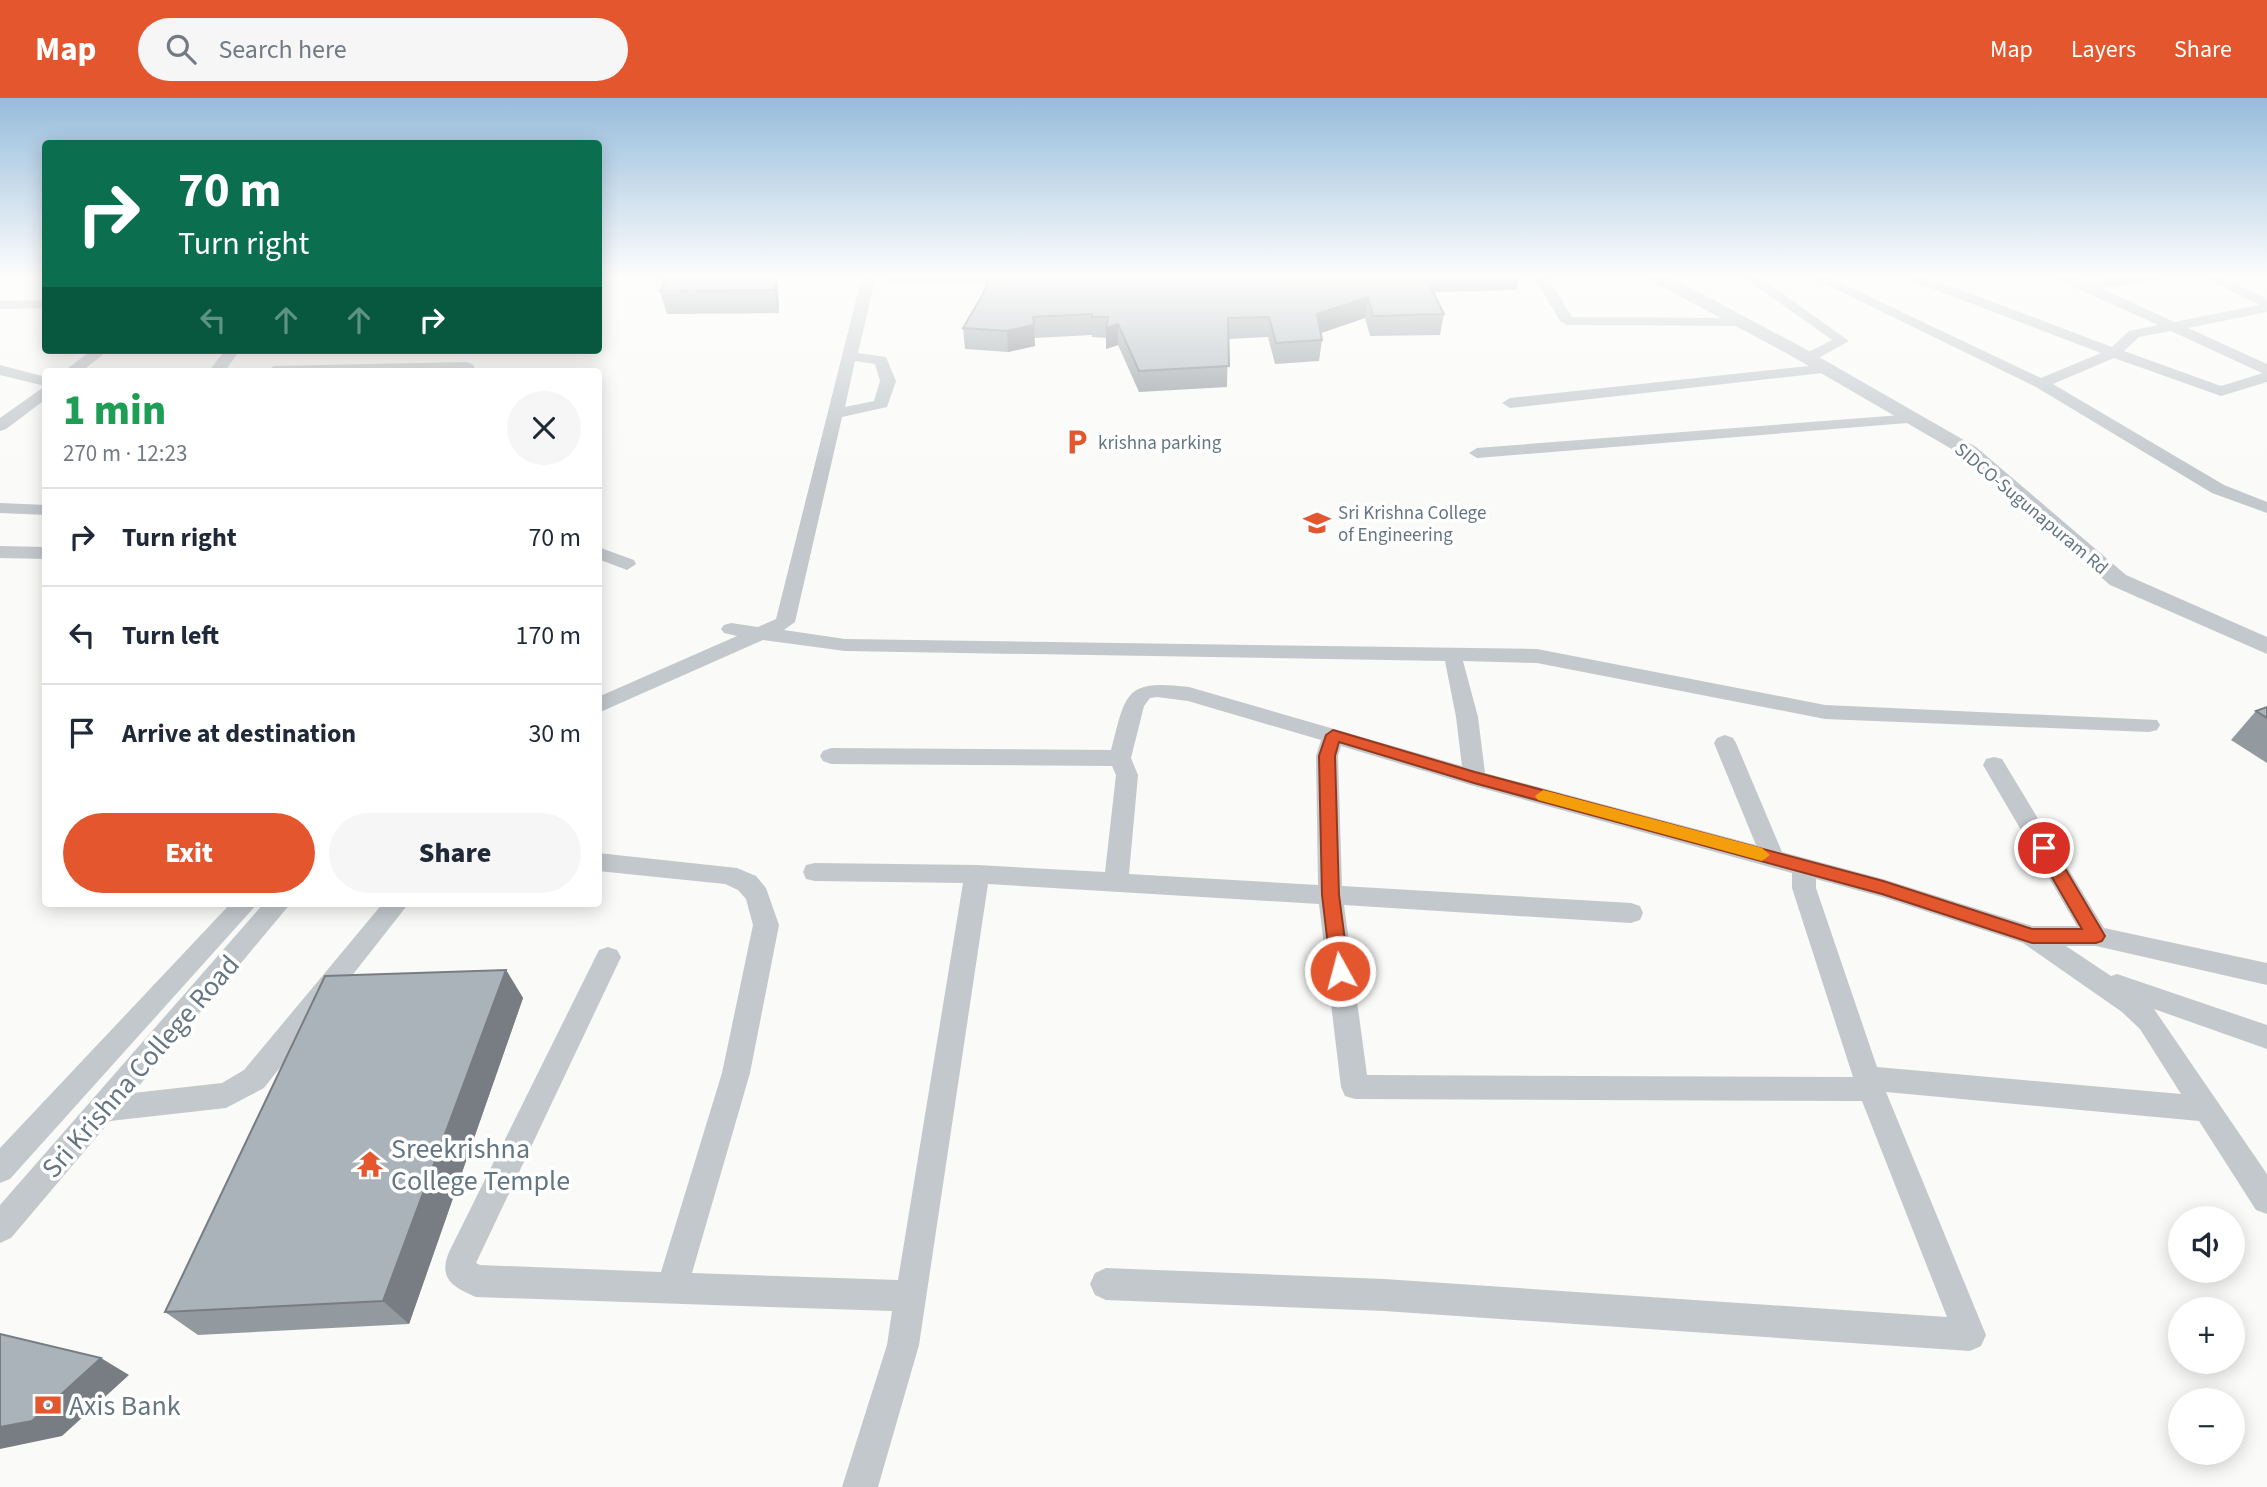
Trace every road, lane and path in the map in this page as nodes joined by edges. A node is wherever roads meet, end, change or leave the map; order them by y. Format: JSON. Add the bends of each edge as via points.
{"nodes":[{"id":1,"x":852,"y":341,"type":"edge"},
{"id":2,"x":1777,"y":341,"type":"edge"},
{"id":3,"x":1842,"y":341,"type":"edge"},
{"id":4,"x":1951,"y":341,"type":"edge"},
{"id":5,"x":2083,"y":341,"type":"edge"},
{"id":6,"x":2127,"y":341,"type":"edge"},
{"id":7,"x":2203,"y":341,"type":"edge"},
{"id":8,"x":2115,"y":352,"type":"junction"},
{"id":9,"x":97,"y":354,"type":"edge"},
{"id":10,"x":848,"y":355,"type":"junction"},
{"id":11,"x":1808,"y":358,"type":"junction"},
{"id":12,"x":467,"y":367,"type":"dead end"},
{"id":13,"x":76,"y":368,"type":"edge"},
{"id":14,"x":419,"y":368,"type":"edge"},
{"id":15,"x":1827,"y":369,"type":"junction"},
{"id":16,"x":0,"y":370,"type":"edge"},
{"id":17,"x":2267,"y":370,"type":"edge"},
{"id":18,"x":2267,"y":377,"type":"edge"},
{"id":19,"x":42,"y":381,"type":"edge"},
{"id":20,"x":2041,"y":384,"type":"junction"},
{"id":21,"x":42,"y":393,"type":"edge"},
{"id":22,"x":1510,"y":403,"type":"dead end"},
{"id":23,"x":835,"y":414,"type":"junction"},
{"id":24,"x":1914,"y":419,"type":"junction"},
{"id":25,"x":0,"y":426,"type":"edge"},
{"id":26,"x":1477,"y":453,"type":"dead end"},
{"id":27,"x":0,"y":508,"type":"edge"},
{"id":28,"x":2267,"y":508,"type":"edge"},
{"id":29,"x":42,"y":510,"type":"edge"},
{"id":30,"x":0,"y":552,"type":"edge"},
{"id":31,"x":42,"y":553,"type":"edge"},
{"id":32,"x":602,"y":554,"type":"edge"},
{"id":33,"x":627,"y":564,"type":"dead end"},
{"id":34,"x":788,"y":611,"type":"junction"},
{"id":35,"x":731,"y":629,"type":"junction"},
{"id":36,"x":762,"y":632,"type":"junction"},
{"id":37,"x":2267,"y":646,"type":"edge"},
{"id":38,"x":1454,"y":663,"type":"dead end"},
{"id":39,"x":602,"y":687,"type":"edge"},
{"id":40,"x":602,"y":704,"type":"edge"},
{"id":41,"x":2150,"y":725,"type":"dead end"},
{"id":42,"x":1333,"y":735,"type":"junction"},
{"id":43,"x":1725,"y":743,"type":"dead end"},
{"id":44,"x":831,"y":756,"type":"dead end"},
{"id":45,"x":1120,"y":758,"type":"junction"},
{"id":46,"x":1994,"y":765,"type":"dead end"},
{"id":47,"x":1474,"y":778,"type":"junction"},
{"id":48,"x":1773,"y":858,"type":"junction"},
{"id":49,"x":602,"y":862,"type":"edge"},
{"id":50,"x":1804,"y":866,"type":"junction"},
{"id":51,"x":815,"y":872,"type":"dead end"},
{"id":52,"x":978,"y":874,"type":"junction"},
{"id":53,"x":1116,"y":882,"type":"junction"},
{"id":54,"x":1330,"y":895,"type":"junction"},
{"id":55,"x":242,"y":907,"type":"edge"},
{"id":56,"x":276,"y":907,"type":"edge"},
{"id":57,"x":394,"y":907,"type":"edge"},
{"id":58,"x":1631,"y":913,"type":"dead end"},
{"id":59,"x":2032,"y":936,"type":"junction"},
{"id":60,"x":2096,"y":936,"type":"junction"},
{"id":61,"x":608,"y":957,"type":"dead end"},
{"id":62,"x":2267,"y":974,"type":"edge"},
{"id":63,"x":2091,"y":976,"type":"junction"},
{"id":64,"x":2267,"y":1037,"type":"edge"},
{"id":65,"x":1870,"y":1084,"type":"junction"},
{"id":66,"x":103,"y":1109,"type":"junction"},
{"id":67,"x":2207,"y":1109,"type":"junction"},
{"id":68,"x":0,"y":1169,"type":"edge"},
{"id":69,"x":2267,"y":1200,"type":"edge"},
{"id":70,"x":0,"y":1228,"type":"edge"},
{"id":71,"x":1106,"y":1284,"type":"dead end"},
{"id":72,"x":671,"y":1289,"type":"junction"},
{"id":73,"x":910,"y":1296,"type":"junction"},
{"id":74,"x":860,"y":1487,"type":"edge"}],
"edges":[{"from":1,"to":10,"type":"street"},
{"from":2,"to":11,"type":"street","name":"SIDCO-Sugunapuram Rd"},
{"from":3,"to":11,"type":"street"},
{"from":4,"to":20,"type":"street"},
{"from":5,"to":8,"type":"street"},
{"from":6,"to":8,"type":"street"},
{"from":7,"to":17,"type":"street"},
{"from":8,"to":18,"type":"street","via":[[2221,391]]},
{"from":8,"to":20,"type":"street"},
{"from":9,"to":13,"type":"street"},
{"from":10,"to":23,"type":"street"},
{"from":10,"to":23,"type":"street","via":[[881,360],[888,382],[881,404]]},
{"from":11,"to":15,"type":"street","name":"SIDCO-Sugunapuram Rd"},
{"from":12,"to":14,"type":"street"},
{"from":15,"to":22,"type":"street"},
{"from":15,"to":24,"type":"street","name":"SIDCO-Sugunapuram Rd"},
{"from":16,"to":19,"type":"street"},
{"from":20,"to":28,"type":"street","via":[[2218,489]]},
{"from":21,"to":25,"type":"street"},
{"from":23,"to":34,"type":"street"},
{"from":24,"to":26,"type":"street"},
{"from":24,"to":37,"type":"street","name":"SIDCO-Sugunapuram Rd","via":[[1969,451],[2118,580]]},
{"from":27,"to":29,"type":"street"},
{"from":30,"to":31,"type":"street"},
{"from":32,"to":33,"type":"street"},
{"from":34,"to":35,"type":"street"},
{"from":34,"to":36,"type":"street","via":[[785,622]]},
{"from":35,"to":36,"type":"street"},
{"from":35,"to":39,"type":"street"},
{"from":36,"to":40,"type":"street"},
{"from":36,"to":41,"type":"street","via":[[845,646],[1537,656],[1825,712]]},
{"from":38,"to":47,"type":"street"},
{"from":42,"to":45,"type":"street","via":[[1189,694],[1157,690],[1143,693],[1135,704]]},
{"from":42,"to":47,"type":"street"},
{"from":42,"to":54,"type":"street","via":[[1327,756]]},
{"from":43,"to":48,"type":"street"},
{"from":44,"to":45,"type":"street"},
{"from":45,"to":53,"type":"street","via":[[1127,775]]},
{"from":46,"to":60,"type":"street"},
{"from":47,"to":48,"type":"street"},
{"from":48,"to":50,"type":"street"},
{"from":49,"to":72,"type":"street","via":[[728,875],[747,883],[757,894],[766,925],[736,1073]]},
{"from":50,"to":59,"type":"street"},
{"from":50,"to":65,"type":"street","via":[[1804,888]]},
{"from":51,"to":52,"type":"street"},
{"from":52,"to":53,"type":"street"},
{"from":52,"to":73,"type":"street"},
{"from":53,"to":54,"type":"street"},
{"from":54,"to":58,"type":"street"},
{"from":54,"to":65,"type":"street","via":[[1356,1087]]},
{"from":55,"to":68,"type":"street"},
{"from":56,"to":66,"type":"street","name":"Sri Krishna College Road"},
{"from":57,"to":66,"type":"street","via":[[254,1079],[226,1095]]},
{"from":59,"to":60,"type":"street"},
{"from":59,"to":63,"type":"street"},
{"from":60,"to":62,"type":"street"},
{"from":61,"to":72,"type":"street","via":[[460,1271],[476,1280]]},
{"from":63,"to":64,"type":"street"},
{"from":63,"to":67,"type":"street","via":[[2149,1021]]},
{"from":65,"to":67,"type":"street"},
{"from":65,"to":71,"type":"street","via":[[1970,1335],[1384,1295]]},
{"from":66,"to":70,"type":"street","name":"Sri Krishna College Road"},
{"from":67,"to":69,"type":"street"},
{"from":72,"to":73,"type":"street"},
{"from":73,"to":74,"type":"street","via":[[903,1346]]}]}
